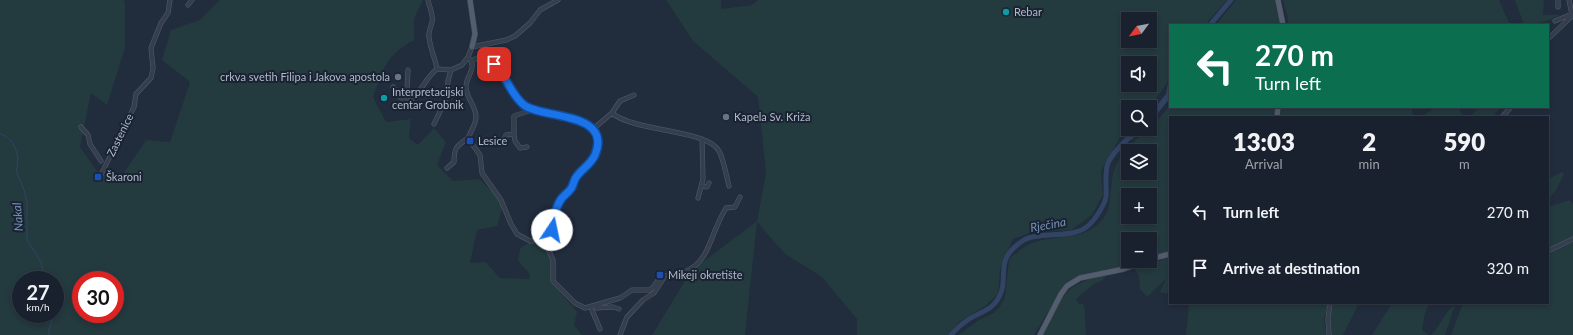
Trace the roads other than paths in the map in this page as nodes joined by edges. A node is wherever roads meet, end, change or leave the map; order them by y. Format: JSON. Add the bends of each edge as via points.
{"nodes":[{"id":1,"x":170,"y":0,"type":"edge"},
{"id":2,"x":192,"y":0,"type":"edge"},
{"id":3,"x":428,"y":0,"type":"edge"},
{"id":4,"x":470,"y":0,"type":"edge"},
{"id":5,"x":558,"y":0,"type":"edge"},
{"id":6,"x":1278,"y":0,"type":"edge"},
{"id":7,"x":1558,"y":0,"type":"edge"},
{"id":8,"x":1569,"y":0,"type":"edge"},
{"id":9,"x":188,"y":5,"type":"dead end"},
{"id":10,"x":1558,"y":7,"type":"dead end"},
{"id":11,"x":1572,"y":15,"type":"edge"},
{"id":12,"x":1555,"y":21,"type":"dead end"},
{"id":13,"x":1283,"y":24,"type":"edge"},
{"id":14,"x":1549,"y":38,"type":"edge"},
{"id":15,"x":472,"y":47,"type":"junction"},
{"id":16,"x":468,"y":57,"type":"junction"},
{"id":17,"x":472,"y":61,"type":"junction"},
{"id":18,"x":437,"y":68,"type":"junction"},
{"id":19,"x":408,"y":70,"type":"dead end"},
{"id":20,"x":451,"y":70,"type":"junction"},
{"id":21,"x":393,"y":87,"type":"dead end"},
{"id":22,"x":634,"y":95,"type":"dead end"},
{"id":23,"x":400,"y":97,"type":"junction"},
{"id":24,"x":1510,"y":108,"type":"edge"},
{"id":25,"x":532,"y":110,"type":"junction"},
{"id":26,"x":612,"y":113,"type":"junction"},
{"id":27,"x":1503,"y":116,"type":"edge"},
{"id":28,"x":434,"y":124,"type":"dead end"},
{"id":29,"x":81,"y":127,"type":"dead end"},
{"id":30,"x":593,"y":129,"type":"junction"},
{"id":31,"x":514,"y":134,"type":"junction"},
{"id":32,"x":468,"y":138,"type":"junction"},
{"id":33,"x":702,"y":139,"type":"junction"},
{"id":34,"x":500,"y":141,"type":"dead end"},
{"id":35,"x":527,"y":147,"type":"dead end"},
{"id":36,"x":102,"y":161,"type":"junction"},
{"id":37,"x":108,"y":161,"type":"junction"},
{"id":38,"x":105,"y":166,"type":"junction"},
{"id":39,"x":447,"y":168,"type":"dead end"},
{"id":40,"x":99,"y":179,"type":"dead end"},
{"id":41,"x":708,"y":183,"type":"dead end"},
{"id":42,"x":702,"y":186,"type":"junction"},
{"id":43,"x":729,"y":186,"type":"dead end"},
{"id":44,"x":740,"y":197,"type":"dead end"},
{"id":45,"x":698,"y":198,"type":"dead end"},
{"id":46,"x":1573,"y":239,"type":"edge"},
{"id":47,"x":544,"y":240,"type":"junction"},
{"id":48,"x":1549,"y":251,"type":"edge"},
{"id":49,"x":1169,"y":254,"type":"edge"},
{"id":50,"x":1157,"y":257,"type":"edge"},
{"id":51,"x":1127,"y":268,"type":"edge"},
{"id":52,"x":665,"y":276,"type":"junction"},
{"id":53,"x":605,"y":302,"type":"junction"},
{"id":54,"x":1330,"y":304,"type":"edge"},
{"id":55,"x":585,"y":308,"type":"junction"},
{"id":56,"x":594,"y":309,"type":"junction"},
{"id":57,"x":619,"y":309,"type":"dead end"},
{"id":58,"x":600,"y":329,"type":"dead end"},
{"id":59,"x":620,"y":335,"type":"edge"},
{"id":60,"x":1039,"y":335,"type":"edge"},
{"id":61,"x":1329,"y":335,"type":"edge"}],
"edges":[{"from":1,"to":37,"type":"street","name":"Zastenice","via":[[168,13],[151,48],[151,78],[136,94],[134,107]]},
{"from":2,"to":9,"type":"street"},
{"from":3,"to":18,"type":"street","via":[[432,13],[428,32]]},
{"from":4,"to":15,"type":"main road","via":[[475,34]]},
{"from":5,"to":15,"type":"street","via":[[540,10],[515,36]]},
{"from":6,"to":13,"type":"main road"},
{"from":7,"to":10,"type":"street"},
{"from":8,"to":11,"type":"street"},
{"from":11,"to":12,"type":"street"},
{"from":11,"to":14,"type":"street"},
{"from":15,"to":16,"type":"street"},
{"from":16,"to":17,"type":"street"},
{"from":16,"to":20,"type":"street","via":[[462,65]]},
{"from":17,"to":25,"type":"street","via":[[480,58],[494,64],[513,94]]},
{"from":17,"to":32,"type":"street","via":[[473,68],[466,88],[476,111],[476,119]]},
{"from":18,"to":20,"type":"street"},
{"from":18,"to":23,"type":"street","via":[[411,101],[407,102]]},
{"from":19,"to":23,"type":"street","via":[[407,89]]},
{"from":20,"to":28,"type":"street","via":[[446,99]]},
{"from":21,"to":23,"type":"street"},
{"from":22,"to":26,"type":"street","via":[[620,101]]},
{"from":24,"to":27,"type":"street"},
{"from":25,"to":30,"type":"street","via":[[571,117]]},
{"from":25,"to":31,"type":"street","via":[[514,116]]},
{"from":26,"to":30,"type":"street"},
{"from":26,"to":33,"type":"street","via":[[631,124]]},
{"from":29,"to":36,"type":"street","name":"Zastenice"},
{"from":30,"to":47,"type":"street","via":[[596,137],[595,155],[560,200],[552,230]]},
{"from":31,"to":34,"type":"street","via":[[506,135]]},
{"from":31,"to":35,"type":"street","via":[[515,142],[520,148]]},
{"from":32,"to":39,"type":"street","via":[[457,146],[454,151],[454,162]]},
{"from":32,"to":47,"type":"street","via":[[480,155],[482,173],[500,200],[517,234],[530,241]]},
{"from":33,"to":42,"type":"street"},
{"from":33,"to":43,"type":"street","via":[[719,151]]},
{"from":36,"to":37,"type":"street","name":"Zastenice"},
{"from":36,"to":38,"type":"street","name":"Zastenice"},
{"from":37,"to":38,"type":"street","name":"Zastenice"},
{"from":38,"to":40,"type":"street","name":"Zastenice"},
{"from":41,"to":42,"type":"street","via":[[707,187]]},
{"from":42,"to":45,"type":"street"},
{"from":44,"to":52,"type":"street","via":[[735,207],[726,208],[715,227],[707,253],[699,262],[687,271]]},
{"from":46,"to":48,"type":"street"},
{"from":47,"to":55,"type":"street","via":[[553,260],[553,281],[575,303]]},
{"from":49,"to":50,"type":"main road"},
{"from":51,"to":60,"type":"main road","via":[[1080,278],[1071,283],[1061,294]]},
{"from":52,"to":53,"type":"street","via":[[659,277],[650,290],[632,290],[620,298]]},
{"from":52,"to":59,"type":"street","via":[[654,293],[627,316]]},
{"from":53,"to":55,"type":"street"},
{"from":53,"to":56,"type":"street"},
{"from":54,"to":61,"type":"street"},
{"from":55,"to":56,"type":"street"},
{"from":56,"to":57,"type":"street"},
{"from":56,"to":58,"type":"street"}]}
